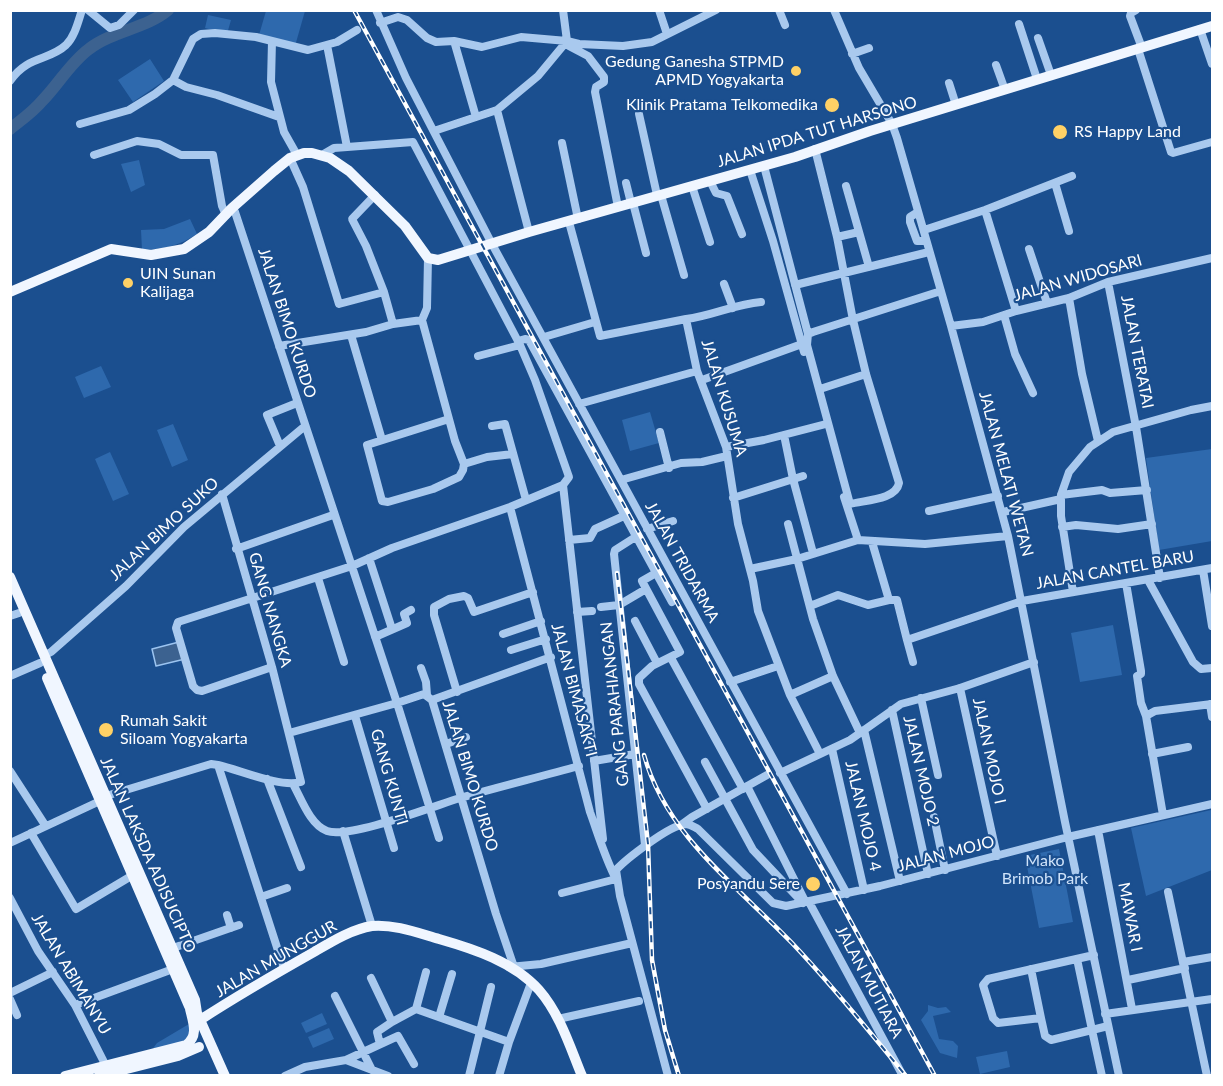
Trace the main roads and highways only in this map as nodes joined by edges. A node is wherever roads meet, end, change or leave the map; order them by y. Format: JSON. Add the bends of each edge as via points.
{"nodes":[{"id":1,"x":1212,"y":26,"type":"edge"},
{"id":2,"x":10,"y":292,"type":"edge"},
{"id":3,"x":10,"y":577,"type":"edge"},
{"id":4,"x":10,"y":594,"type":"edge"},
{"id":5,"x":15,"y":614,"type":"edge"},
{"id":6,"x":43,"y":659,"type":"junction"},
{"id":7,"x":103,"y":798,"type":"junction"},
{"id":8,"x":149,"y":904,"type":"junction"},
{"id":9,"x":198,"y":1017,"type":"junction"},
{"id":10,"x":199,"y":1047,"type":"junction"},
{"id":11,"x":177,"y":1048,"type":"junction"},
{"id":12,"x":216,"y":1056,"type":"junction"},
{"id":13,"x":131,"y":1068,"type":"edge"},
{"id":14,"x":65,"y":1076,"type":"edge"},
{"id":15,"x":99,"y":1076,"type":"edge"},
{"id":16,"x":225,"y":1076,"type":"edge"},
{"id":17,"x":582,"y":1076,"type":"edge"}],
"edges":[{"from":1,"to":2,"type":"main road","name":"JALAN IPDA TUT HARSONO","via":[[764,166],[438,260],[428,258],[405,226],[350,171],[322,155],[293,157],[209,232],[184,249],[152,255],[111,249]]},
{"from":3,"to":6,"type":"main road","name":"JALAN LAKSDA ADISUCIPTO"},
{"from":4,"to":5,"type":"main road","name":"JALAN LAKSDA ADISUCIPTO"},
{"from":5,"to":6,"type":"main road","name":"JALAN LAKSDA ADISUCIPTO"},
{"from":6,"to":7,"type":"main road","name":"JALAN LAKSDA ADISUCIPTO"},
{"from":7,"to":8,"type":"main road","name":"JALAN LAKSDA ADISUCIPTO"},
{"from":7,"to":8,"type":"main road","name":"JALAN LAKSDA ADISUCIPTO","via":[[133,875]]},
{"from":8,"to":9,"type":"main road","name":"JALAN LAKSDA ADISUCIPTO","via":[[173,969]]},
{"from":8,"to":9,"type":"main road","name":"JALAN LAKSDA ADISUCIPTO","via":[[196,1003]]},
{"from":9,"to":10,"type":"main road","via":[[204,1036]]},
{"from":9,"to":11,"type":"main road","via":[[191,1042]]},
{"from":9,"to":12,"type":"main road","name":"JALAN LAKSDA ADISUCIPTO"},
{"from":9,"to":17,"type":"main road","name":"JALAN MUNGGUR","via":[[353,932],[372,926],[416,932],[478,952],[511,967],[531,983],[558,1019]]},
{"from":10,"to":11,"type":"main road"},
{"from":10,"to":12,"type":"main road"},
{"from":10,"to":13,"type":"main road"},
{"from":11,"to":13,"type":"main road"},
{"from":12,"to":16,"type":"main road","name":"JALAN LAKSDA ADISUCIPTO"},
{"from":13,"to":14,"type":"main road","via":[[106,1066]]},
{"from":13,"to":15,"type":"main road"}]}
